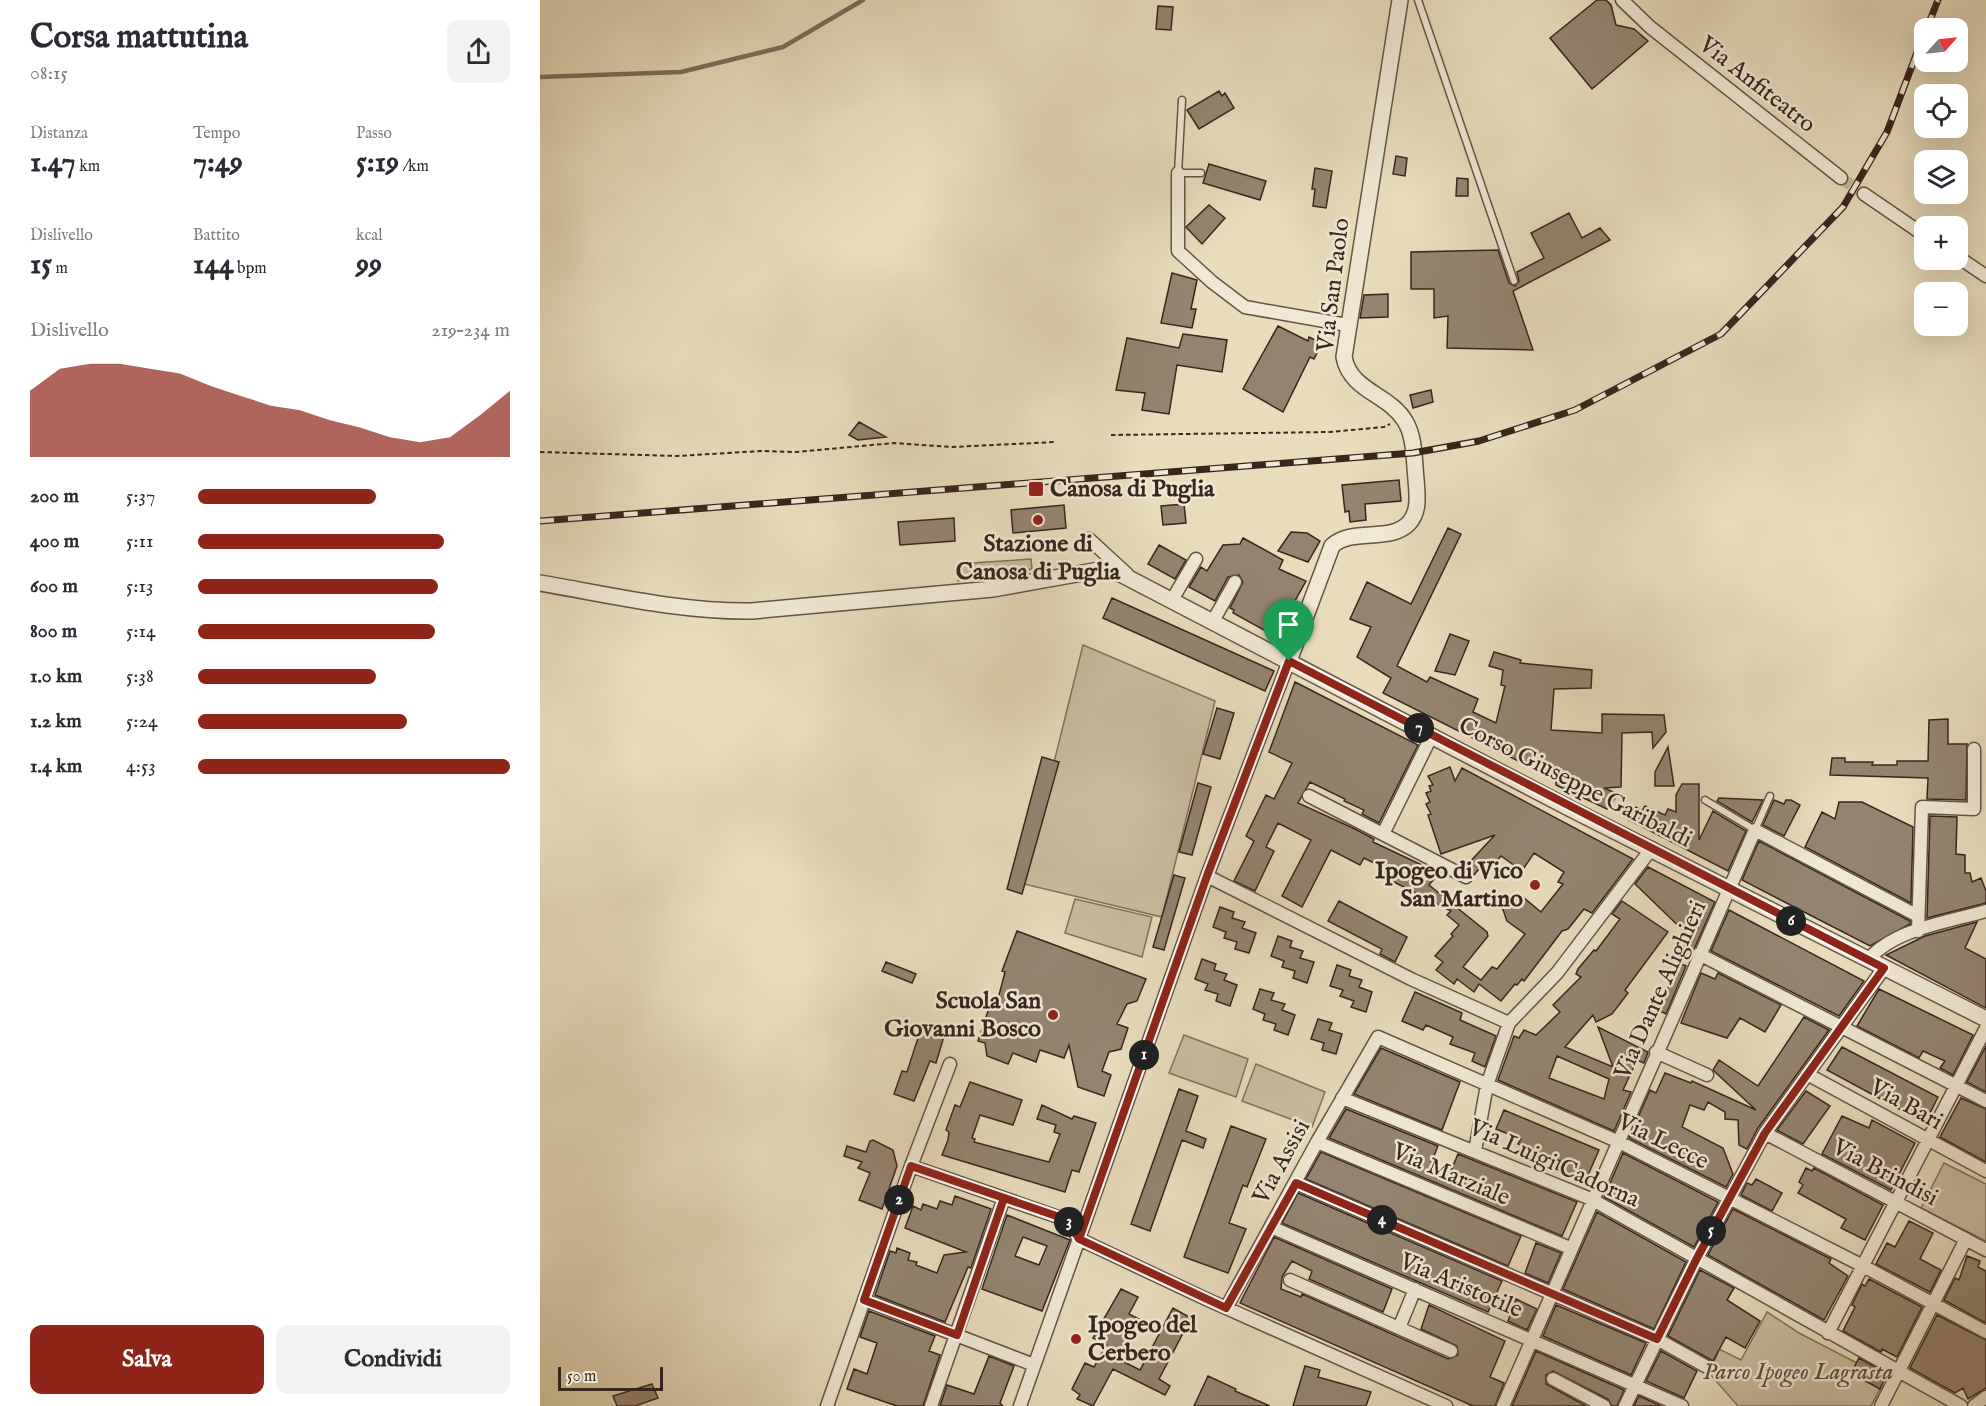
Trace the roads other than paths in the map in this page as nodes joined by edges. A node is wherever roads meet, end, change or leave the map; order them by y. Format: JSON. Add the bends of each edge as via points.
{"nodes":[{"id":1,"x":1400,"y":0,"type":"edge"},
{"id":2,"x":1418,"y":0,"type":"edge"},
{"id":3,"x":1622,"y":0,"type":"edge"},
{"id":4,"x":1182,"y":100,"type":"dead end"},
{"id":5,"x":1178,"y":173,"type":"junction"},
{"id":6,"x":1201,"y":173,"type":"dead end"},
{"id":7,"x":1841,"y":178,"type":"tunnel mouth"},
{"id":8,"x":1864,"y":194,"type":"tunnel mouth"},
{"id":9,"x":1914,"y":228,"type":"edge"},
{"id":10,"x":1968,"y":264,"type":"edge"},
{"id":11,"x":1986,"y":276,"type":"edge"},
{"id":12,"x":1514,"y":281,"type":"dead end"},
{"id":13,"x":1347,"y":325,"type":"junction"},
{"id":14,"x":1089,"y":539,"type":"dead end"},
{"id":15,"x":1196,"y":559,"type":"dead end"},
{"id":16,"x":1130,"y":577,"type":"junction"},
{"id":17,"x":1235,"y":582,"type":"dead end"},
{"id":18,"x":540,"y":583,"type":"edge"},
{"id":19,"x":1172,"y":600,"type":"junction"},
{"id":20,"x":1213,"y":621,"type":"junction"},
{"id":21,"x":1289,"y":661,"type":"junction"},
{"id":22,"x":1432,"y":735,"type":"junction"},
{"id":23,"x":1974,"y":749,"type":"dead end"},
{"id":24,"x":1309,"y":796,"type":"dead end"},
{"id":25,"x":1770,"y":796,"type":"dead end"},
{"id":26,"x":1705,"y":800,"type":"dead end"},
{"id":27,"x":1755,"y":830,"type":"junction"},
{"id":28,"x":1384,"y":832,"type":"junction"},
{"id":29,"x":1652,"y":848,"type":"junction"},
{"id":30,"x":1207,"y":876,"type":"junction"},
{"id":31,"x":1466,"y":877,"type":"dead end"},
{"id":32,"x":1728,"y":888,"type":"junction"},
{"id":33,"x":1986,"y":911,"type":"edge"},
{"id":34,"x":1918,"y":915,"type":"junction"},
{"id":35,"x":1918,"y":931,"type":"junction"},
{"id":36,"x":1699,"y":954,"type":"junction"},
{"id":37,"x":1868,"y":960,"type":"junction"},
{"id":38,"x":1884,"y":968,"type":"junction"},
{"id":39,"x":1986,"y":1019,"type":"edge"},
{"id":40,"x":1509,"y":1023,"type":"junction"},
{"id":41,"x":1840,"y":1026,"type":"junction"},
{"id":42,"x":1986,"y":1028,"type":"edge"},
{"id":43,"x":1378,"y":1037,"type":"joint"},
{"id":44,"x":1656,"y":1052,"type":"junction"},
{"id":45,"x":950,"y":1064,"type":"dead end"},
{"id":46,"x":1807,"y":1074,"type":"junction"},
{"id":47,"x":1707,"y":1075,"type":"dead end"},
{"id":48,"x":1487,"y":1084,"type":"junction"},
{"id":49,"x":1956,"y":1085,"type":"junction"},
{"id":50,"x":1342,"y":1098,"type":"junction"},
{"id":51,"x":1986,"y":1101,"type":"edge"},
{"id":52,"x":1765,"y":1133,"type":"junction"},
{"id":53,"x":1617,"y":1141,"type":"junction"},
{"id":54,"x":1928,"y":1141,"type":"junction"},
{"id":55,"x":1317,"y":1142,"type":"junction"},
{"id":56,"x":1475,"y":1151,"type":"junction"},
{"id":57,"x":911,"y":1166,"type":"junction"},
{"id":58,"x":1986,"y":1171,"type":"edge"},
{"id":59,"x":1296,"y":1183,"type":"junction"},
{"id":60,"x":1004,"y":1198,"type":"junction"},
{"id":61,"x":1730,"y":1198,"type":"junction"},
{"id":62,"x":1591,"y":1199,"type":"junction"},
{"id":63,"x":1895,"y":1203,"type":"junction"},
{"id":64,"x":1271,"y":1227,"type":"junction"},
{"id":65,"x":1079,"y":1239,"type":"junction"},
{"id":66,"x":1966,"y":1239,"type":"junction"},
{"id":67,"x":1570,"y":1248,"type":"junction"},
{"id":68,"x":1986,"y":1251,"type":"edge"},
{"id":69,"x":1697,"y":1258,"type":"junction"},
{"id":70,"x":1863,"y":1266,"type":"junction"},
{"id":71,"x":1290,"y":1280,"type":"dead end"},
{"id":72,"x":1414,"y":1289,"type":"junction"},
{"id":73,"x":1551,"y":1292,"type":"junction"},
{"id":74,"x":864,"y":1300,"type":"junction"},
{"id":75,"x":1933,"y":1303,"type":"junction"},
{"id":76,"x":1226,"y":1308,"type":"junction"},
{"id":77,"x":1399,"y":1328,"type":"junction"},
{"id":78,"x":1986,"y":1332,"type":"edge"},
{"id":79,"x":1828,"y":1333,"type":"junction"},
{"id":80,"x":957,"y":1335,"type":"junction"},
{"id":81,"x":1531,"y":1339,"type":"junction"},
{"id":82,"x":1657,"y":1339,"type":"junction"},
{"id":83,"x":1451,"y":1351,"type":"dead end"},
{"id":84,"x":1034,"y":1365,"type":"junction"},
{"id":85,"x":1707,"y":1367,"type":"dead end"},
{"id":86,"x":1898,"y":1372,"type":"junction"},
{"id":87,"x":1553,"y":1379,"type":"dead end"},
{"id":88,"x":1635,"y":1384,"type":"junction"},
{"id":89,"x":1986,"y":1397,"type":"edge"},
{"id":90,"x":829,"y":1405,"type":"edge"},
{"id":91,"x":931,"y":1406,"type":"edge"},
{"id":92,"x":1020,"y":1406,"type":"edge"},
{"id":93,"x":1446,"y":1406,"type":"edge"},
{"id":94,"x":1503,"y":1406,"type":"edge"},
{"id":95,"x":1604,"y":1406,"type":"edge"},
{"id":96,"x":1625,"y":1406,"type":"edge"},
{"id":97,"x":1682,"y":1406,"type":"edge"},
{"id":98,"x":1881,"y":1406,"type":"edge"},
{"id":99,"x":1961,"y":1406,"type":"edge"},
{"id":100,"x":1974,"y":1406,"type":"edge"}],
"edges":[{"from":1,"to":13,"type":"street","name":"Via San Paolo"},
{"from":2,"to":12,"type":"lane"},
{"from":3,"to":7,"type":"street","name":"Via Anfiteatro","via":[[1650,27]]},
{"from":4,"to":5,"type":"lane"},
{"from":5,"to":6,"type":"lane"},
{"from":5,"to":13,"type":"street","via":[[1178,251],[1212,282],[1245,307]]},
{"from":8,"to":9,"type":"street"},
{"from":10,"to":11,"type":"street"},
{"from":13,"to":21,"type":"street","name":"Via San Paolo","via":[[1344,350],[1348,370],[1357,382],[1391,405],[1403,418],[1411,438],[1417,494],[1415,514],[1400,529],[1343,539],[1332,546]]},
{"from":14,"to":16,"type":"street"},
{"from":15,"to":19,"type":"street"},
{"from":16,"to":18,"type":"street","name":"Corso Giuseppe Garibaldi","via":[[1113,570],[1099,570],[993,589],[729,611],[659,606]]},
{"from":16,"to":19,"type":"street","name":"Corso Giuseppe Garibaldi"},
{"from":17,"to":20,"type":"street"},
{"from":19,"to":20,"type":"street","name":"Corso Giuseppe Garibaldi"},
{"from":20,"to":21,"type":"street","name":"Corso Giuseppe Garibaldi"},
{"from":21,"to":22,"type":"street","name":"Corso Giuseppe Garibaldi"},
{"from":21,"to":30,"type":"street"},
{"from":22,"to":28,"type":"street"},
{"from":22,"to":29,"type":"street","name":"Corso Giuseppe Garibaldi"},
{"from":23,"to":34,"type":"street","via":[[1974,809],[1922,807]]},
{"from":24,"to":28,"type":"street"},
{"from":25,"to":27,"type":"lane"},
{"from":26,"to":27,"type":"lane"},
{"from":27,"to":32,"type":"street","name":"Via Dante Alighieri"},
{"from":27,"to":34,"type":"street"},
{"from":28,"to":31,"type":"street"},
{"from":29,"to":32,"type":"street","name":"Corso Giuseppe Garibaldi"},
{"from":29,"to":40,"type":"street","via":[[1557,973]]},
{"from":30,"to":40,"type":"street","via":[[1411,979]]},
{"from":30,"to":65,"type":"street"},
{"from":32,"to":36,"type":"street","name":"Via Dante Alighieri"},
{"from":32,"to":37,"type":"street","name":"Corso Giuseppe Garibaldi"},
{"from":33,"to":35,"type":"street"},
{"from":34,"to":35,"type":"street"},
{"from":35,"to":37,"type":"street","via":[[1878,948]]},
{"from":36,"to":41,"type":"street"},
{"from":36,"to":44,"type":"street","name":"Via Dante Alighieri"},
{"from":37,"to":38,"type":"street","name":"Corso Giuseppe Garibaldi"},
{"from":38,"to":39,"type":"street","name":"Corso Giuseppe Garibaldi"},
{"from":38,"to":41,"type":"street"},
{"from":40,"to":48,"type":"street"},
{"from":41,"to":46,"type":"street"},
{"from":41,"to":49,"type":"street"},
{"from":42,"to":49,"type":"street"},
{"from":43,"to":48,"type":"street","name":"Via Lecce"},
{"from":43,"to":50,"type":"street","name":"Via Assisi"},
{"from":44,"to":47,"type":"street"},
{"from":44,"to":53,"type":"street","name":"Via Dante Alighieri"},
{"from":45,"to":57,"type":"street"},
{"from":46,"to":52,"type":"street"},
{"from":46,"to":54,"type":"street","name":"Via Bari"},
{"from":48,"to":53,"type":"street","name":"Via Lecce"},
{"from":48,"to":56,"type":"street"},
{"from":49,"to":51,"type":"street"},
{"from":49,"to":54,"type":"street"},
{"from":50,"to":55,"type":"street","name":"Via Assisi"},
{"from":50,"to":56,"type":"street","name":"Via Luigi Cadorna"},
{"from":52,"to":61,"type":"street"},
{"from":52,"to":63,"type":"street","name":"Via Brindisi"},
{"from":53,"to":61,"type":"street","name":"Via Lecce"},
{"from":53,"to":62,"type":"street","name":"Via Dante Alighieri"},
{"from":54,"to":58,"type":"street","name":"Via Bari"},
{"from":54,"to":63,"type":"street"},
{"from":55,"to":59,"type":"street","name":"Via Assisi"},
{"from":55,"to":67,"type":"street","name":"Via Marziale"},
{"from":56,"to":62,"type":"street","name":"Via Luigi Cadorna"},
{"from":57,"to":60,"type":"street"},
{"from":57,"to":74,"type":"street"},
{"from":59,"to":64,"type":"street","name":"Via Assisi"},
{"from":59,"to":73,"type":"street"},
{"from":60,"to":65,"type":"street","via":[[1068,1220]]},
{"from":60,"to":80,"type":"street"},
{"from":61,"to":69,"type":"street"},
{"from":61,"to":70,"type":"street","name":"Via Lecce"},
{"from":62,"to":67,"type":"street","name":"Via Dante Alighieri"},
{"from":62,"to":69,"type":"street","name":"Via Luigi Cadorna"},
{"from":63,"to":66,"type":"street","name":"Via Brindisi"},
{"from":63,"to":70,"type":"street"},
{"from":64,"to":72,"type":"street","name":"Via Aristotile"},
{"from":64,"to":76,"type":"street","name":"Via Assisi"},
{"from":65,"to":76,"type":"street"},
{"from":65,"to":84,"type":"street"},
{"from":66,"to":68,"type":"street","name":"Via Brindisi"},
{"from":66,"to":75,"type":"street"},
{"from":67,"to":73,"type":"street","name":"Via Dante Alighieri"},
{"from":69,"to":79,"type":"street","name":"Via Luigi Cadorna"},
{"from":69,"to":82,"type":"street"},
{"from":70,"to":75,"type":"street","name":"Via Lecce"},
{"from":70,"to":79,"type":"street"},
{"from":71,"to":77,"type":"street"},
{"from":72,"to":77,"type":"street"},
{"from":72,"to":81,"type":"street","name":"Via Aristotile"},
{"from":73,"to":81,"type":"street","name":"Via Dante Alighieri"},
{"from":73,"to":82,"type":"street"},
{"from":74,"to":80,"type":"street"},
{"from":74,"to":90,"type":"street"},
{"from":75,"to":78,"type":"street","name":"Via Lecce"},
{"from":75,"to":86,"type":"street"},
{"from":76,"to":93,"type":"street"},
{"from":77,"to":83,"type":"street"},
{"from":79,"to":86,"type":"street","name":"Via Luigi Cadorna"},
{"from":80,"to":84,"type":"street"},
{"from":80,"to":91,"type":"street"},
{"from":81,"to":88,"type":"street","name":"Via Aristotile"},
{"from":81,"to":94,"type":"street","name":"Via Dante Alighieri"},
{"from":82,"to":85,"type":"street"},
{"from":82,"to":88,"type":"street"},
{"from":84,"to":92,"type":"street"},
{"from":86,"to":98,"type":"street"},
{"from":86,"to":99,"type":"street","name":"Via Luigi Cadorna"},
{"from":87,"to":95,"type":"street"},
{"from":88,"to":96,"type":"street"},
{"from":88,"to":97,"type":"street","name":"Via Aristotile"},
{"from":89,"to":100,"type":"street"}]}
